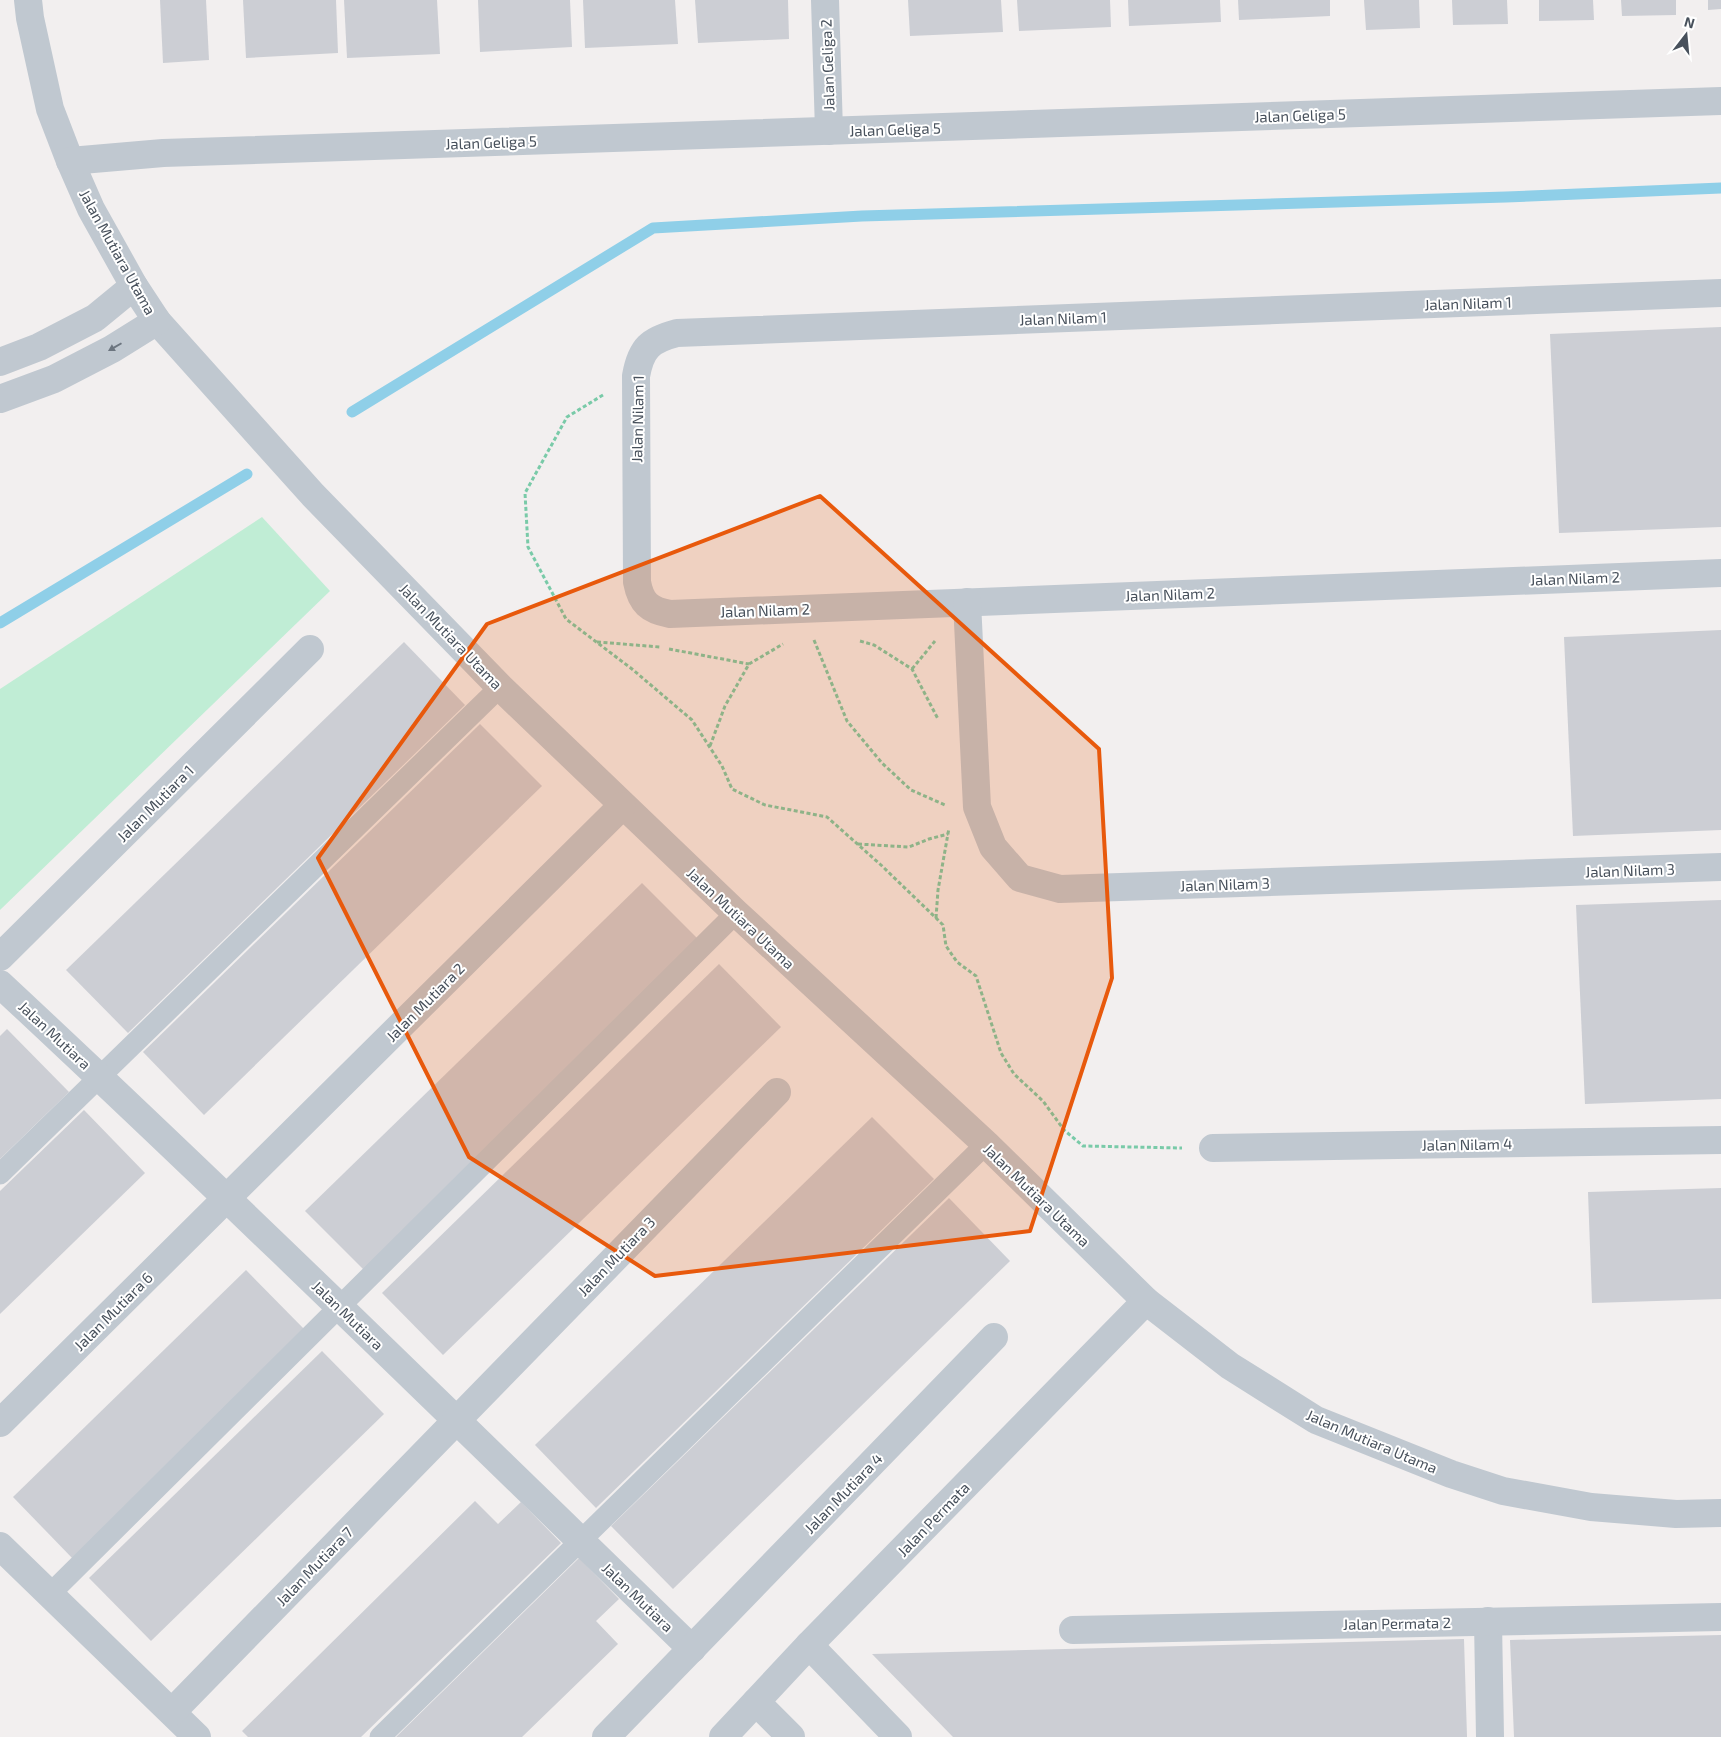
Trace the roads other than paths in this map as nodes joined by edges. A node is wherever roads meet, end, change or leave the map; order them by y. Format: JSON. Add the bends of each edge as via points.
{"nodes":[{"id":1,"x":28,"y":0,"type":"edge"},
{"id":2,"x":825,"y":0,"type":"edge"},
{"id":3,"x":1721,"y":101,"type":"edge"},
{"id":4,"x":829,"y":131,"type":"junction"},
{"id":5,"x":70,"y":161,"type":"junction"},
{"id":6,"x":134,"y":286,"type":"junction"},
{"id":7,"x":1721,"y":293,"type":"edge"},
{"id":8,"x":157,"y":321,"type":"junction"},
{"id":9,"x":0,"y":362,"type":"edge"},
{"id":10,"x":0,"y":399,"type":"edge"},
{"id":11,"x":1721,"y":573,"type":"edge"},
{"id":12,"x":637,"y":582,"type":"joint"},
{"id":13,"x":967,"y":602,"type":"junction"},
{"id":14,"x":310,"y":649,"type":"dead end"},
{"id":15,"x":500,"y":687,"type":"junction"},
{"id":16,"x":622,"y":806,"type":"junction"},
{"id":17,"x":1721,"y":867,"type":"edge"},
{"id":18,"x":736,"y":913,"type":"junction"},
{"id":19,"x":0,"y":957,"type":"edge"},
{"id":20,"x":0,"y":984,"type":"edge"},
{"id":21,"x":100,"y":1077,"type":"junction"},
{"id":22,"x":777,"y":1092,"type":"dead end"},
{"id":23,"x":1721,"y":1140,"type":"edge"},
{"id":24,"x":986,"y":1144,"type":"junction"},
{"id":25,"x":1213,"y":1148,"type":"road end"},
{"id":26,"x":0,"y":1174,"type":"edge"},
{"id":27,"x":227,"y":1198,"type":"junction"},
{"id":28,"x":1146,"y":1301,"type":"junction"},
{"id":29,"x":340,"y":1306,"type":"junction"},
{"id":30,"x":994,"y":1338,"type":"dead end"},
{"id":31,"x":456,"y":1421,"type":"junction"},
{"id":32,"x":0,"y":1423,"type":"edge"},
{"id":33,"x":1721,"y":1513,"type":"edge"},
{"id":34,"x":580,"y":1541,"type":"junction"},
{"id":35,"x":0,"y":1546,"type":"edge"},
{"id":36,"x":50,"y":1594,"type":"junction"},
{"id":37,"x":1721,"y":1617,"type":"edge"},
{"id":38,"x":1488,"y":1622,"type":"junction"},
{"id":39,"x":1072,"y":1630,"type":"dead end"},
{"id":40,"x":809,"y":1645,"type":"junction"},
{"id":41,"x":692,"y":1649,"type":"junction"},
{"id":42,"x":756,"y":1702,"type":"junction"},
{"id":43,"x":172,"y":1712,"type":"junction"},
{"id":44,"x":198,"y":1737,"type":"edge"},
{"id":45,"x":380,"y":1737,"type":"edge"},
{"id":46,"x":606,"y":1737,"type":"edge"},
{"id":47,"x":722,"y":1737,"type":"edge"},
{"id":48,"x":791,"y":1737,"type":"edge"},
{"id":49,"x":898,"y":1737,"type":"edge"},
{"id":50,"x":1490,"y":1737,"type":"edge"}],
"edges":[{"from":1,"to":5,"type":"street","name":"Jalan Mutiara Utama","via":[[50,109]]},
{"from":2,"to":4,"type":"street","name":"Jalan Geliga 2"},
{"from":3,"to":4,"type":"street","name":"Jalan Geliga 5"},
{"from":4,"to":5,"type":"street","name":"Jalan Geliga 5","via":[[162,153]]},
{"from":5,"to":6,"type":"street","name":"Jalan Mutiara Utama","via":[[91,209]]},
{"from":6,"to":8,"type":"street","name":"Jalan Mutiara Utama"},
{"from":6,"to":9,"type":"street","via":[[95,318],[39,347]]},
{"from":7,"to":12,"type":"street","name":"Jalan Nilam 1","via":[[677,333],[661,337],[648,346],[639,360],[636,376]]},
{"from":8,"to":10,"type":"street","one_way":true,"via":[[54,379]]},
{"from":8,"to":15,"type":"street","name":"Jalan Mutiara Utama","via":[[314,495]]},
{"from":11,"to":13,"type":"street","name":"Jalan Nilam 2"},
{"from":12,"to":13,"type":"street","name":"Jalan Nilam 2","via":[[639,595],[647,605],[658,612],[670,614]]},
{"from":13,"to":17,"type":"street","name":"Jalan Nilam 3","via":[[977,807],[993,847],[1020,878],[1060,889]]},
{"from":14,"to":19,"type":"street","name":"Jalan Mutiara 1"},
{"from":15,"to":16,"type":"street","name":"Jalan Mutiara Utama"},
{"from":15,"to":21,"type":"lane"},
{"from":16,"to":18,"type":"street","name":"Jalan Mutiara Utama"},
{"from":16,"to":27,"type":"street","name":"Jalan Mutiara 2"},
{"from":18,"to":24,"type":"street","name":"Jalan Mutiara Utama"},
{"from":18,"to":29,"type":"lane"},
{"from":20,"to":21,"type":"street","name":"Jalan Mutiara"},
{"from":21,"to":26,"type":"lane"},
{"from":21,"to":27,"type":"street","name":"Jalan Mutiara"},
{"from":22,"to":31,"type":"street","name":"Jalan Mutiara 3"},
{"from":23,"to":25,"type":"street","name":"Jalan Nilam 4"},
{"from":24,"to":28,"type":"street","name":"Jalan Mutiara Utama"},
{"from":24,"to":34,"type":"lane"},
{"from":27,"to":29,"type":"street","name":"Jalan Mutiara"},
{"from":27,"to":32,"type":"street","name":"Jalan Mutiara 6"},
{"from":28,"to":33,"type":"street","name":"Jalan Mutiara Utama","via":[[1230,1366],[1316,1420],[1451,1474],[1503,1491],[1591,1507],[1676,1514]]},
{"from":28,"to":40,"type":"street","name":"Jalan Permata"},
{"from":29,"to":31,"type":"street","name":"Jalan Mutiara"},
{"from":29,"to":36,"type":"lane"},
{"from":30,"to":41,"type":"street","name":"Jalan Mutiara 4"},
{"from":31,"to":34,"type":"street","name":"Jalan Mutiara"},
{"from":31,"to":43,"type":"street","name":"Jalan Mutiara 7"},
{"from":34,"to":41,"type":"street","name":"Jalan Mutiara"},
{"from":34,"to":45,"type":"lane"},
{"from":35,"to":36,"type":"street"},
{"from":36,"to":43,"type":"street"},
{"from":37,"to":38,"type":"street","name":"Jalan Permata 2"},
{"from":38,"to":39,"type":"street","name":"Jalan Permata 2"},
{"from":38,"to":50,"type":"street"},
{"from":40,"to":42,"type":"street","name":"Jalan Permata"},
{"from":40,"to":49,"type":"street"},
{"from":41,"to":46,"type":"street","name":"Jalan Mutiara 4"},
{"from":42,"to":47,"type":"street","name":"Jalan Permata"},
{"from":42,"to":48,"type":"street"},
{"from":43,"to":44,"type":"street"}]}
